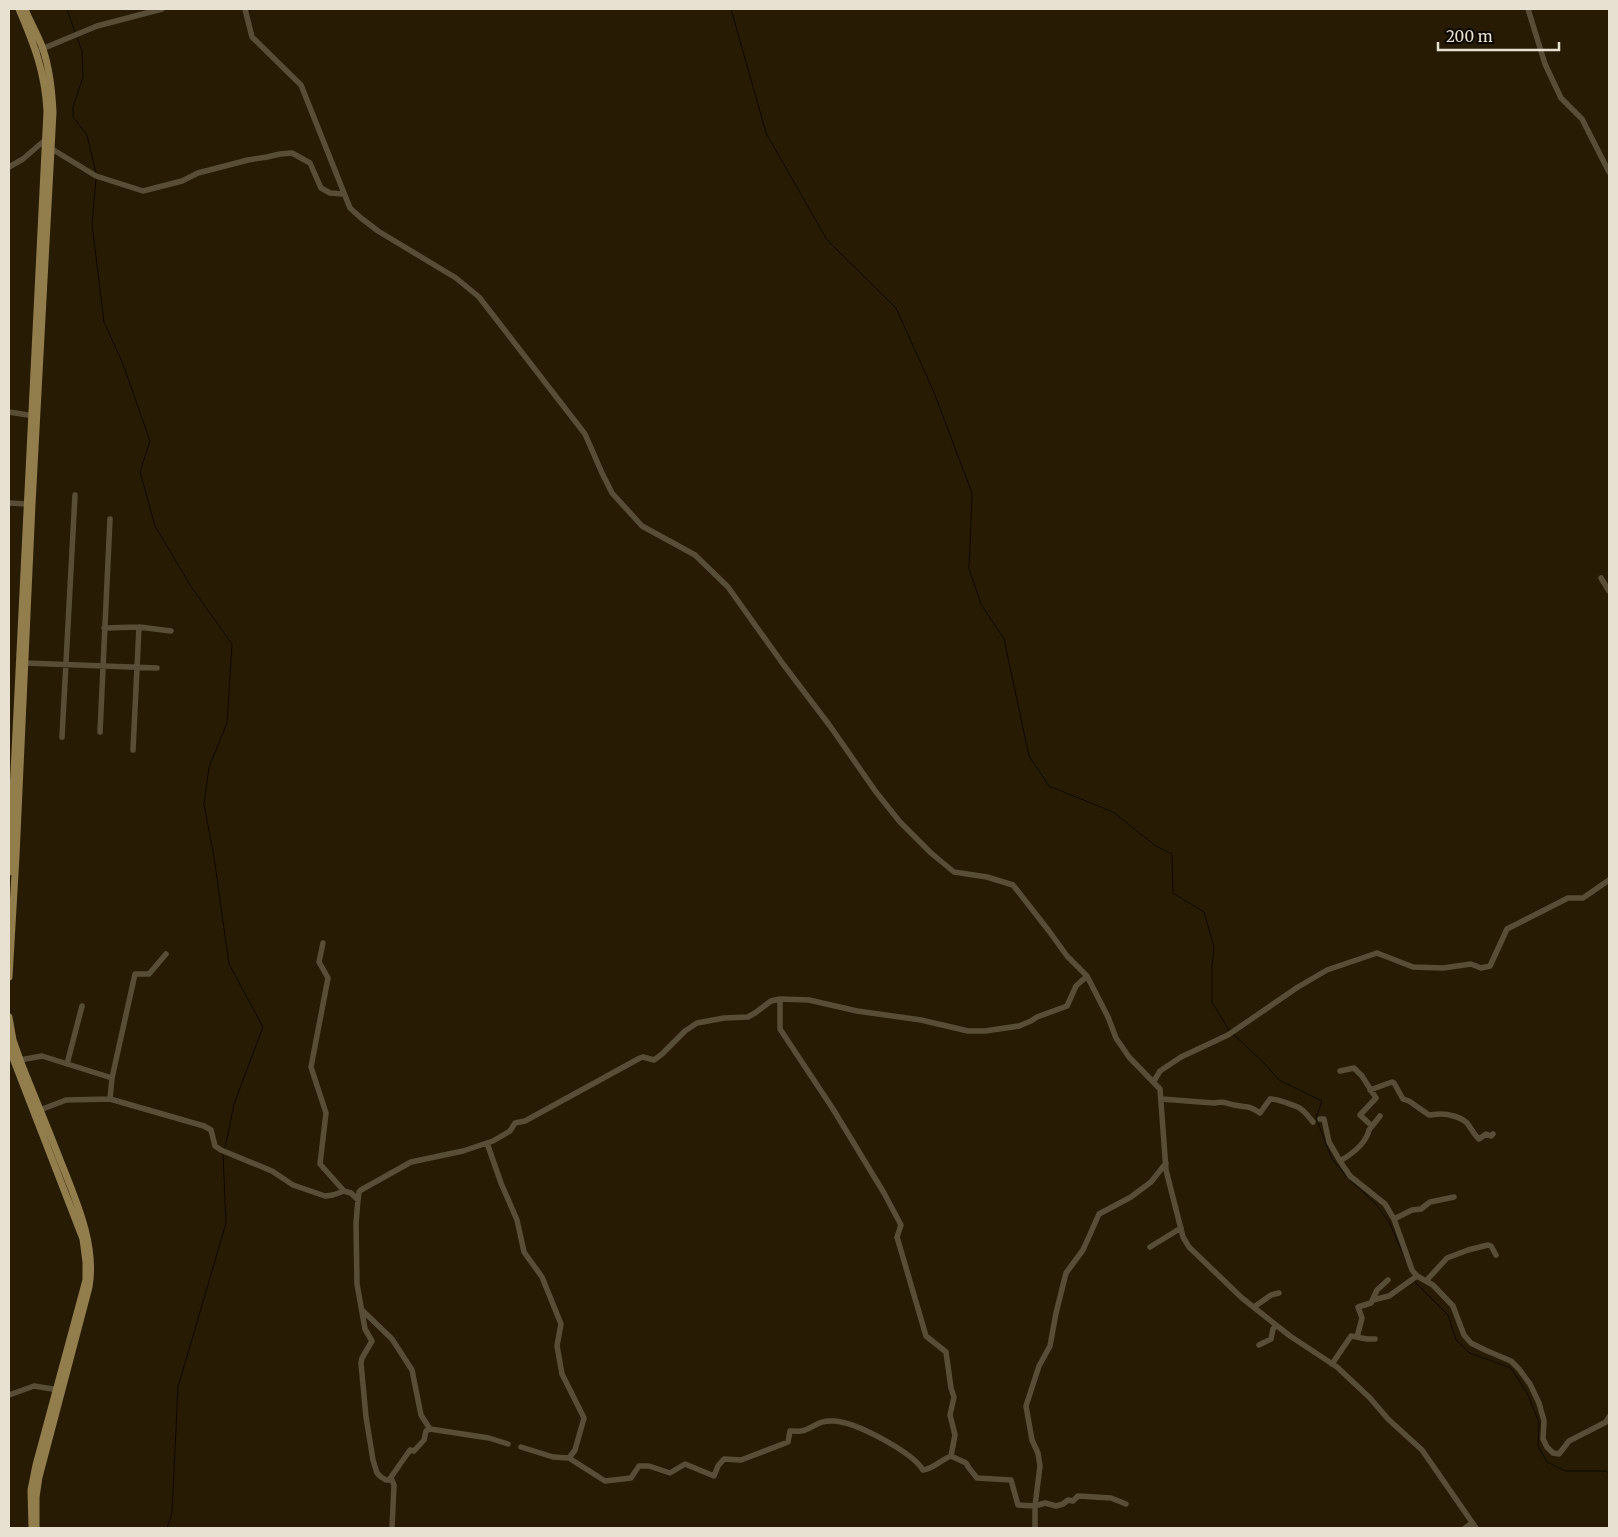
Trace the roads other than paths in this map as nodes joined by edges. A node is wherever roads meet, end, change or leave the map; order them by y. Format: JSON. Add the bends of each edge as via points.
{"nodes":[{"id":1,"x":19,"y":9,"type":"edge"},
{"id":2,"x":25,"y":9,"type":"edge"},
{"id":3,"x":162,"y":9,"type":"edge"},
{"id":4,"x":245,"y":9,"type":"edge"},
{"id":5,"x":1528,"y":9,"type":"edge"},
{"id":6,"x":40,"y":49,"type":"junction"},
{"id":7,"x":49,"y":141,"type":"junction"},
{"id":8,"x":52,"y":149,"type":"junction"},
{"id":9,"x":9,"y":167,"type":"edge"},
{"id":10,"x":1609,"y":172,"type":"edge"},
{"id":11,"x":344,"y":194,"type":"junction"},
{"id":12,"x":9,"y":412,"type":"edge"},
{"id":13,"x":34,"y":416,"type":"junction"},
{"id":14,"x":75,"y":495,"type":"dead end"},
{"id":15,"x":9,"y":503,"type":"edge"},
{"id":16,"x":27,"y":504,"type":"junction"},
{"id":17,"x":110,"y":519,"type":"dead end"},
{"id":18,"x":1601,"y":578,"type":"dead end"},
{"id":19,"x":1609,"y":591,"type":"edge"},
{"id":20,"x":139,"y":626,"type":"junction"},
{"id":21,"x":104,"y":628,"type":"junction"},
{"id":22,"x":172,"y":631,"type":"dead end"},
{"id":23,"x":25,"y":663,"type":"junction"},
{"id":24,"x":66,"y":666,"type":"junction"},
{"id":25,"x":103,"y":667,"type":"junction"},
{"id":26,"x":137,"y":668,"type":"junction"},
{"id":27,"x":157,"y":668,"type":"dead end"},
{"id":28,"x":100,"y":732,"type":"dead end"},
{"id":29,"x":62,"y":737,"type":"dead end"},
{"id":30,"x":134,"y":750,"type":"dead end"},
{"id":31,"x":9,"y":872,"type":"edge"},
{"id":32,"x":1609,"y":880,"type":"edge"},
{"id":33,"x":323,"y":943,"type":"dead end"},
{"id":34,"x":166,"y":954,"type":"dead end"},
{"id":35,"x":1087,"y":976,"type":"junction"},
{"id":36,"x":9,"y":977,"type":"edge"},
{"id":37,"x":780,"y":999,"type":"junction"},
{"id":38,"x":82,"y":1006,"type":"dead end"},
{"id":39,"x":9,"y":1017,"type":"edge"},
{"id":40,"x":9,"y":1044,"type":"edge"},
{"id":41,"x":20,"y":1060,"type":"junction"},
{"id":42,"x":67,"y":1064,"type":"junction"},
{"id":43,"x":1340,"y":1071,"type":"dead end"},
{"id":44,"x":112,"y":1078,"type":"junction"},
{"id":45,"x":1154,"y":1081,"type":"junction"},
{"id":46,"x":1370,"y":1090,"type":"junction"},
{"id":47,"x":110,"y":1099,"type":"junction"},
{"id":48,"x":1161,"y":1099,"type":"junction"},
{"id":49,"x":40,"y":1110,"type":"junction"},
{"id":50,"x":1380,"y":1116,"type":"dead end"},
{"id":51,"x":1320,"y":1119,"type":"dead end"},
{"id":52,"x":1313,"y":1122,"type":"dead end"},
{"id":53,"x":1372,"y":1126,"type":"junction"},
{"id":54,"x":1493,"y":1134,"type":"dead end"},
{"id":55,"x":487,"y":1143,"type":"junction"},
{"id":56,"x":1340,"y":1161,"type":"junction"},
{"id":57,"x":1166,"y":1163,"type":"junction"},
{"id":58,"x":344,"y":1191,"type":"junction"},
{"id":59,"x":1454,"y":1196,"type":"dead end"},
{"id":60,"x":358,"y":1200,"type":"junction"},
{"id":61,"x":1394,"y":1219,"type":"junction"},
{"id":62,"x":1181,"y":1228,"type":"junction"},
{"id":63,"x":1150,"y":1247,"type":"dead end"},
{"id":64,"x":1496,"y":1255,"type":"dead end"},
{"id":65,"x":1414,"y":1279,"type":"junction"},
{"id":66,"x":1388,"y":1280,"type":"dead end"},
{"id":67,"x":1426,"y":1281,"type":"junction"},
{"id":68,"x":1279,"y":1293,"type":"dead end"},
{"id":69,"x":1374,"y":1300,"type":"junction"},
{"id":70,"x":1254,"y":1307,"type":"junction"},
{"id":71,"x":363,"y":1311,"type":"junction"},
{"id":72,"x":1276,"y":1325,"type":"junction"},
{"id":73,"x":1357,"y":1337,"type":"junction"},
{"id":74,"x":1374,"y":1338,"type":"dead end"},
{"id":75,"x":1259,"y":1345,"type":"dead end"},
{"id":76,"x":1332,"y":1364,"type":"junction"},
{"id":77,"x":58,"y":1390,"type":"junction"},
{"id":78,"x":9,"y":1394,"type":"edge"},
{"id":79,"x":1609,"y":1417,"type":"edge"},
{"id":80,"x":430,"y":1429,"type":"junction"},
{"id":81,"x":508,"y":1444,"type":"dead end"},
{"id":82,"x":522,"y":1448,"type":"dead end"},
{"id":83,"x":951,"y":1456,"type":"junction"},
{"id":84,"x":569,"y":1458,"type":"junction"},
{"id":85,"x":389,"y":1480,"type":"junction"},
{"id":86,"x":1126,"y":1504,"type":"dead end"},
{"id":87,"x":1035,"y":1506,"type":"junction"},
{"id":88,"x":1474,"y":1526,"type":"edge"},
{"id":89,"x":32,"y":1528,"type":"edge"},
{"id":90,"x":36,"y":1528,"type":"edge"},
{"id":91,"x":392,"y":1528,"type":"edge"},
{"id":92,"x":1035,"y":1528,"type":"edge"},
{"id":93,"x":1465,"y":1528,"type":"edge"}],
"edges":[{"from":1,"to":6,"type":"main road"},
{"from":2,"to":6,"type":"main road"},
{"from":3,"to":6,"type":"street","via":[[120,19]]},
{"from":4,"to":11,"type":"street","via":[[252,37],[300,85]]},
{"from":5,"to":10,"type":"street","via":[[1557,90],[1582,119]]},
{"from":6,"to":7,"type":"main road"},
{"from":7,"to":8,"type":"main road"},
{"from":7,"to":9,"type":"street"},
{"from":7,"to":13,"type":"main road"},
{"from":8,"to":11,"type":"street","via":[[96,176],[143,192],[223,166],[292,153],[310,163],[321,188],[330,193]]},
{"from":8,"to":13,"type":"main road"},
{"from":11,"to":35,"type":"street","via":[[350,208],[361,218],[456,278],[479,297],[585,434],[612,492],[642,526],[694,555],[728,587],[876,792],[930,854],[954,872],[1013,885],[1067,956]]},
{"from":12,"to":13,"type":"street"},
{"from":13,"to":16,"type":"main road"},
{"from":13,"to":23,"type":"main road"},
{"from":14,"to":24,"type":"street"},
{"from":15,"to":16,"type":"street"},
{"from":16,"to":31,"type":"main road"},
{"from":17,"to":21,"type":"street"},
{"from":18,"to":19,"type":"street"},
{"from":20,"to":21,"type":"street"},
{"from":20,"to":22,"type":"street"},
{"from":20,"to":26,"type":"street"},
{"from":21,"to":25,"type":"street"},
{"from":23,"to":24,"type":"street"},
{"from":23,"to":36,"type":"main road"},
{"from":24,"to":25,"type":"street"},
{"from":24,"to":29,"type":"street"},
{"from":25,"to":26,"type":"street"},
{"from":25,"to":28,"type":"street"},
{"from":26,"to":27,"type":"street"},
{"from":26,"to":30,"type":"street"},
{"from":32,"to":45,"type":"street","via":[[1583,898],[1568,898],[1507,929],[1490,966],[1413,967],[1377,953],[1327,970],[1231,1033],[1181,1056],[1160,1071]]},
{"from":33,"to":58,"type":"street","via":[[319,962],[328,978],[311,1067],[326,1113],[320,1164]]},
{"from":34,"to":44,"type":"street","via":[[148,974],[135,974]]},
{"from":35,"to":37,"type":"street","via":[[1076,986],[1067,1006],[1019,1026],[985,1031],[968,1031],[809,1000]]},
{"from":35,"to":45,"type":"street","via":[[1116,1038],[1129,1057]]},
{"from":37,"to":55,"type":"street","via":[[771,1001],[748,1017],[697,1023],[654,1060],[640,1058],[516,1123],[510,1131]]},
{"from":37,"to":83,"type":"street","via":[[780,1029],[833,1109],[901,1225],[897,1237],[926,1336],[946,1352],[954,1397],[950,1415],[955,1435]]},
{"from":38,"to":42,"type":"street"},
{"from":39,"to":41,"type":"main road","via":[[12,1040]]},
{"from":40,"to":77,"type":"main road","via":[[83,1239],[86,1280]]},
{"from":41,"to":42,"type":"street","via":[[42,1056]]},
{"from":41,"to":49,"type":"main road"},
{"from":42,"to":44,"type":"street"},
{"from":43,"to":46,"type":"street","via":[[1354,1068]]},
{"from":44,"to":47,"type":"street"},
{"from":45,"to":48,"type":"street","via":[[1160,1089]]},
{"from":46,"to":53,"type":"street","via":[[1376,1098],[1360,1115]]},
{"from":46,"to":54,"type":"street","via":[[1392,1082],[1403,1099],[1429,1115],[1461,1119],[1479,1139]]},
{"from":47,"to":49,"type":"street","via":[[66,1100]]},
{"from":47,"to":58,"type":"street","via":[[204,1126],[211,1130],[215,1146],[293,1185],[325,1196]]},
{"from":48,"to":52,"type":"street","via":[[1222,1101],[1249,1105],[1260,1113],[1270,1099],[1274,1099],[1298,1107]]},
{"from":48,"to":57,"type":"street"},
{"from":49,"to":77,"type":"main road","via":[[70,1184],[88,1239],[91,1263],[89,1287]]},
{"from":50,"to":53,"type":"street"},
{"from":51,"to":56,"type":"street","via":[[1324,1119],[1329,1142]]},
{"from":53,"to":56,"type":"street","via":[[1361,1144]]},
{"from":55,"to":60,"type":"street","via":[[411,1162],[361,1190]]},
{"from":55,"to":84,"type":"street","via":[[517,1220],[524,1252],[542,1277],[561,1324],[557,1346],[562,1374],[584,1418],[575,1450]]},
{"from":56,"to":61,"type":"street","via":[[1350,1176],[1385,1204]]},
{"from":57,"to":62,"type":"street"},
{"from":57,"to":87,"type":"street","via":[[1151,1182],[1099,1214],[1083,1250],[1066,1273],[1050,1346],[1039,1366],[1026,1406],[1040,1466]]},
{"from":58,"to":60,"type":"street"},
{"from":59,"to":61,"type":"street","via":[[1430,1202],[1422,1209]]},
{"from":60,"to":71,"type":"street","via":[[358,1284]]},
{"from":61,"to":65,"type":"street"},
{"from":62,"to":63,"type":"street"},
{"from":62,"to":70,"type":"street","via":[[1189,1247]]},
{"from":64,"to":67,"type":"street","via":[[1488,1245],[1468,1250],[1447,1258]]},
{"from":65,"to":67,"type":"street"},
{"from":65,"to":69,"type":"street","via":[[1389,1296]]},
{"from":66,"to":69,"type":"street","via":[[1377,1290]]},
{"from":67,"to":79,"type":"street","via":[[1453,1306],[1464,1335],[1471,1343],[1511,1361],[1519,1369],[1539,1403],[1544,1421],[1543,1439],[1553,1453],[1559,1454],[1569,1441],[1606,1422]]},
{"from":68,"to":70,"type":"street"},
{"from":69,"to":73,"type":"street","via":[[1358,1307],[1362,1318]]},
{"from":70,"to":72,"type":"street"},
{"from":71,"to":80,"type":"street","via":[[392,1340],[412,1370],[421,1415]]},
{"from":71,"to":85,"type":"street","via":[[365,1329],[372,1340],[361,1363],[366,1418],[377,1473]]},
{"from":72,"to":75,"type":"street","via":[[1271,1338]]},
{"from":72,"to":76,"type":"street"},
{"from":73,"to":74,"type":"street"},
{"from":73,"to":76,"type":"street","via":[[1351,1336]]},
{"from":76,"to":88,"type":"street","via":[[1422,1450]]},
{"from":77,"to":78,"type":"street","via":[[34,1386]]},
{"from":77,"to":89,"type":"main road","via":[[36,1465]]},
{"from":77,"to":90,"type":"main road","via":[[39,1477]]},
{"from":80,"to":81,"type":"street"},
{"from":80,"to":85,"type":"street"},
{"from":82,"to":84,"type":"street"},
{"from":83,"to":84,"type":"street","via":[[930,1470],[923,1470],[918,1462],[861,1428],[834,1421],[817,1423],[804,1431],[790,1431],[788,1442],[741,1460],[724,1459],[714,1476],[685,1464],[670,1474],[639,1466],[631,1478],[606,1481]]},
{"from":83,"to":87,"type":"street","via":[[966,1463],[977,1478],[1011,1480],[1018,1505]]},
{"from":85,"to":91,"type":"street","via":[[394,1485]]},
{"from":86,"to":87,"type":"street","via":[[1111,1498],[1078,1496],[1056,1506],[1045,1503]]},
{"from":87,"to":92,"type":"street"},
{"from":88,"to":93,"type":"street"}]}
